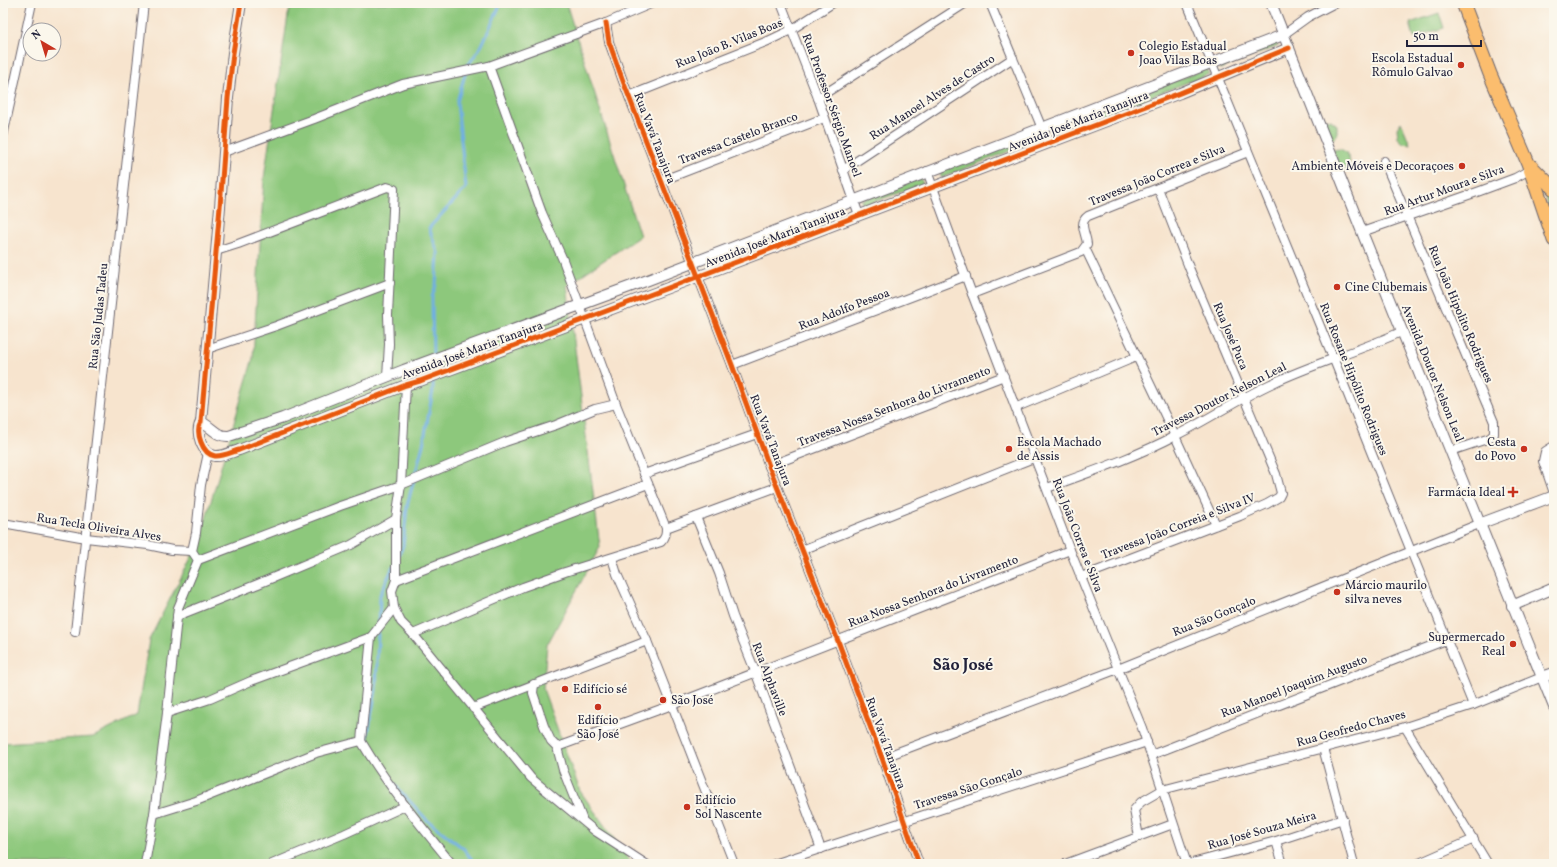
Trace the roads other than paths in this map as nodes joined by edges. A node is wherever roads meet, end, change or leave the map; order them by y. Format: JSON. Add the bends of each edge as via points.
{"nodes":[{"id":1,"x":32,"y":3,"type":"edge"},
{"id":2,"x":144,"y":3,"type":"edge"},
{"id":3,"x":241,"y":3,"type":"edge"},
{"id":4,"x":781,"y":3,"type":"edge"},
{"id":5,"x":833,"y":3,"type":"edge"},
{"id":6,"x":966,"y":3,"type":"edge"},
{"id":7,"x":990,"y":3,"type":"edge"},
{"id":8,"x":1187,"y":3,"type":"edge"},
{"id":9,"x":1271,"y":3,"type":"edge"},
{"id":10,"x":1335,"y":3,"type":"edge"},
{"id":11,"x":1463,"y":3,"type":"edge"},
{"id":12,"x":648,"y":4,"type":"edge"},
{"id":13,"x":606,"y":23,"type":"junction"},
{"id":14,"x":791,"y":30,"type":"junction"},
{"id":15,"x":1283,"y":35,"type":"junction"},
{"id":16,"x":1289,"y":48,"type":"junction"},
{"id":17,"x":1014,"y":58,"type":"junction"},
{"id":18,"x":1211,"y":64,"type":"junction"},
{"id":19,"x":489,"y":66,"type":"junction"},
{"id":20,"x":1217,"y":78,"type":"junction"},
{"id":21,"x":629,"y":96,"type":"junction"},
{"id":22,"x":818,"y":98,"type":"junction"},
{"id":23,"x":824,"y":118,"type":"junction"},
{"id":24,"x":1042,"y":128,"type":"junction"},
{"id":25,"x":3,"y":136,"type":"edge"},
{"id":26,"x":1048,"y":143,"type":"junction"},
{"id":27,"x":224,"y":152,"type":"junction"},
{"id":28,"x":1248,"y":152,"type":"junction"},
{"id":29,"x":1384,"y":161,"type":"dead end"},
{"id":30,"x":1531,"y":167,"type":"junction"},
{"id":31,"x":843,"y":170,"type":"junction"},
{"id":32,"x":927,"y":171,"type":"junction"},
{"id":33,"x":661,"y":181,"type":"junction"},
{"id":34,"x":933,"y":186,"type":"junction"},
{"id":35,"x":1158,"y":188,"type":"junction"},
{"id":36,"x":1554,"y":189,"type":"edge"},
{"id":37,"x":854,"y":201,"type":"junction"},
{"id":38,"x":859,"y":215,"type":"junction"},
{"id":39,"x":1408,"y":217,"type":"junction"},
{"id":40,"x":1362,"y":232,"type":"junction"},
{"id":41,"x":1553,"y":236,"type":"edge"},
{"id":42,"x":754,"y":239,"type":"junction"},
{"id":43,"x":1085,"y":248,"type":"junction"},
{"id":44,"x":216,"y":251,"type":"junction"},
{"id":45,"x":759,"y":253,"type":"junction"},
{"id":46,"x":692,"y":263,"type":"junction"},
{"id":47,"x":966,"y":276,"type":"junction"},
{"id":48,"x":697,"y":277,"type":"junction"},
{"id":49,"x":390,"y":283,"type":"junction"},
{"id":50,"x":972,"y":294,"type":"junction"},
{"id":51,"x":579,"y":305,"type":"junction"},
{"id":52,"x":555,"y":314,"type":"junction"},
{"id":53,"x":584,"y":319,"type":"junction"},
{"id":54,"x":560,"y":328,"type":"junction"},
{"id":55,"x":1403,"y":331,"type":"junction"},
{"id":56,"x":207,"y":349,"type":"junction"},
{"id":57,"x":1136,"y":356,"type":"junction"},
{"id":58,"x":1334,"y":360,"type":"junction"},
{"id":59,"x":732,"y":365,"type":"junction"},
{"id":60,"x":1004,"y":376,"type":"junction"},
{"id":61,"x":387,"y":377,"type":"junction"},
{"id":62,"x":406,"y":385,"type":"junction"},
{"id":63,"x":1244,"y":398,"type":"junction"},
{"id":64,"x":616,"y":404,"type":"junction"},
{"id":65,"x":1017,"y":407,"type":"junction"},
{"id":66,"x":283,"y":418,"type":"junction"},
{"id":67,"x":201,"y":422,"type":"junction"},
{"id":68,"x":288,"y":431,"type":"junction"},
{"id":69,"x":757,"y":434,"type":"junction"},
{"id":70,"x":1175,"y":436,"type":"junction"},
{"id":71,"x":1554,"y":448,"type":"edge"},
{"id":72,"x":1451,"y":451,"type":"junction"},
{"id":73,"x":208,"y":453,"type":"junction"},
{"id":74,"x":1036,"y":457,"type":"junction"},
{"id":75,"x":769,"y":466,"type":"junction"},
{"id":76,"x":644,"y":474,"type":"junction"},
{"id":77,"x":648,"y":484,"type":"junction"},
{"id":78,"x":401,"y":485,"type":"junction"},
{"id":79,"x":777,"y":487,"type":"junction"},
{"id":80,"x":1047,"y":488,"type":"junction"},
{"id":81,"x":1554,"y":490,"type":"edge"},
{"id":82,"x":1281,"y":493,"type":"joint"},
{"id":83,"x":1554,"y":496,"type":"edge"},
{"id":84,"x":696,"y":518,"type":"junction"},
{"id":85,"x":396,"y":519,"type":"junction"},
{"id":86,"x":3,"y":523,"type":"edge"},
{"id":87,"x":1480,"y":524,"type":"junction"},
{"id":88,"x":1216,"y":525,"type":"junction"},
{"id":89,"x":666,"y":528,"type":"junction"},
{"id":90,"x":86,"y":538,"type":"junction"},
{"id":91,"x":802,"y":550,"type":"junction"},
{"id":92,"x":1070,"y":550,"type":"junction"},
{"id":93,"x":192,"y":551,"type":"junction"},
{"id":94,"x":1410,"y":552,"type":"junction"},
{"id":95,"x":612,"y":558,"type":"junction"},
{"id":96,"x":198,"y":560,"type":"junction"},
{"id":97,"x":1081,"y":578,"type":"junction"},
{"id":98,"x":396,"y":580,"type":"junction"},
{"id":99,"x":1554,"y":588,"type":"edge"},
{"id":100,"x":1512,"y":606,"type":"junction"},
{"id":101,"x":394,"y":608,"type":"junction"},
{"id":102,"x":177,"y":616,"type":"junction"},
{"id":103,"x":75,"y":632,"type":"dead end"},
{"id":104,"x":413,"y":634,"type":"junction"},
{"id":105,"x":371,"y":637,"type":"junction"},
{"id":106,"x":1446,"y":640,"type":"junction"},
{"id":107,"x":646,"y":641,"type":"junction"},
{"id":108,"x":838,"y":641,"type":"junction"},
{"id":109,"x":1118,"y":669,"type":"junction"},
{"id":110,"x":755,"y":671,"type":"junction"},
{"id":111,"x":1554,"y":673,"type":"edge"},
{"id":112,"x":1542,"y":677,"type":"junction"},
{"id":113,"x":534,"y":684,"type":"junction"},
{"id":114,"x":672,"y":705,"type":"junction"},
{"id":115,"x":1473,"y":705,"type":"junction"},
{"id":116,"x":1554,"y":707,"type":"edge"},
{"id":117,"x":473,"y":708,"type":"junction"},
{"id":118,"x":167,"y":713,"type":"junction"},
{"id":119,"x":1405,"y":727,"type":"junction"},
{"id":120,"x":361,"y":741,"type":"junction"},
{"id":121,"x":1147,"y":742,"type":"junction"},
{"id":122,"x":557,"y":747,"type":"junction"},
{"id":123,"x":1323,"y":748,"type":"junction"},
{"id":124,"x":1150,"y":755,"type":"junction"},
{"id":125,"x":882,"y":758,"type":"junction"},
{"id":126,"x":1162,"y":790,"type":"junction"},
{"id":127,"x":405,"y":806,"type":"junction"},
{"id":128,"x":154,"y":814,"type":"junction"},
{"id":129,"x":1343,"y":819,"type":"junction"},
{"id":130,"x":904,"y":822,"type":"junction"},
{"id":131,"x":586,"y":823,"type":"junction"},
{"id":132,"x":1173,"y":824,"type":"junction"},
{"id":133,"x":1139,"y":837,"type":"junction"},
{"id":134,"x":1474,"y":840,"type":"junction"},
{"id":135,"x":1276,"y":841,"type":"junction"},
{"id":136,"x":821,"y":849,"type":"junction"},
{"id":137,"x":145,"y":864,"type":"edge"},
{"id":138,"x":272,"y":864,"type":"edge"},
{"id":139,"x":452,"y":864,"type":"edge"},
{"id":140,"x":646,"y":864,"type":"edge"},
{"id":141,"x":734,"y":864,"type":"edge"},
{"id":142,"x":774,"y":864,"type":"edge"},
{"id":143,"x":919,"y":864,"type":"edge"},
{"id":144,"x":1065,"y":864,"type":"edge"},
{"id":145,"x":1187,"y":864,"type":"edge"},
{"id":146,"x":1282,"y":864,"type":"edge"},
{"id":147,"x":1354,"y":864,"type":"edge"},
{"id":148,"x":1417,"y":864,"type":"edge"},
{"id":149,"x":1488,"y":864,"type":"edge"}],
"edges":[{"from":1,"to":25,"type":"street"},
{"from":2,"to":90,"type":"street","name":"Rua São Judas Tadeu"},
{"from":3,"to":27,"type":"street","via":[[233,53]]},
{"from":4,"to":14,"type":"street","name":"Rua Professor Sérgio Manoel"},
{"from":5,"to":14,"type":"street","name":"Rua João B. Vilas Boas"},
{"from":6,"to":22,"type":"street"},
{"from":7,"to":17,"type":"street"},
{"from":8,"to":18,"type":"street","name":"Rua Rosane Hipólito Rodrigues"},
{"from":9,"to":15,"type":"street","name":"Avenida Doutor Nelson Leal"},
{"from":10,"to":15,"type":"street"},
{"from":11,"to":30,"type":"main road","via":[[1492,80]]},
{"from":12,"to":13,"type":"street"},
{"from":13,"to":19,"type":"street"},
{"from":13,"to":21,"type":"street","name":"Rua Vavá Tanajura","via":[[609,42]]},
{"from":14,"to":21,"type":"street","name":"Rua João B. Vilas Boas"},
{"from":14,"to":22,"type":"street","name":"Rua Professor Sérgio Manoel"},
{"from":15,"to":16,"type":"street","name":"Avenida Doutor Nelson Leal"},
{"from":15,"to":18,"type":"street","name":"Avenida José Maria Tanajura"},
{"from":16,"to":20,"type":"street","name":"Avenida José Maria Tanajura"},
{"from":16,"to":40,"type":"street","name":"Avenida Doutor Nelson Leal"},
{"from":17,"to":24,"type":"street"},
{"from":17,"to":31,"type":"street","name":"Rua Manoel Alves de Castro"},
{"from":18,"to":20,"type":"street","name":"Rua Rosane Hipólito Rodrigues"},
{"from":18,"to":24,"type":"street","name":"Avenida José Maria Tanajura"},
{"from":19,"to":27,"type":"street","via":[[403,84]]},
{"from":19,"to":51,"type":"street","via":[[542,213]]},
{"from":20,"to":26,"type":"street","name":"Avenida José Maria Tanajura"},
{"from":20,"to":28,"type":"street","name":"Rua Rosane Hipólito Rodrigues"},
{"from":21,"to":33,"type":"street","name":"Rua Vavá Tanajura"},
{"from":22,"to":23,"type":"street","name":"Rua Professor Sérgio Manoel"},
{"from":23,"to":31,"type":"street","name":"Rua Professor Sérgio Manoel"},
{"from":23,"to":33,"type":"street","name":"Travessa Castelo Branco"},
{"from":24,"to":26,"type":"street"},
{"from":24,"to":32,"type":"street","name":"Avenida José Maria Tanajura"},
{"from":26,"to":34,"type":"street","name":"Avenida José Maria Tanajura"},
{"from":27,"to":44,"type":"street"},
{"from":28,"to":35,"type":"street","name":"Travessa João Correa e Silva"},
{"from":28,"to":58,"type":"street","name":"Rua Rosane Hipólito Rodrigues"},
{"from":29,"to":39,"type":"street","name":"Rua João Hipolito Rodrigues"},
{"from":30,"to":36,"type":"main road"},
{"from":30,"to":39,"type":"street","name":"Rua Artur Moura e Silva","via":[[1510,180]]},
{"from":30,"to":41,"type":"main road"},
{"from":31,"to":37,"type":"street","name":"Rua Professor Sérgio Manoel"},
{"from":32,"to":34,"type":"street","name":"Rua João Correa e Silva"},
{"from":32,"to":37,"type":"street","name":"Avenida José Maria Tanajura"},
{"from":33,"to":46,"type":"street","name":"Rua Vavá Tanajura"},
{"from":34,"to":38,"type":"street","name":"Avenida José Maria Tanajura"},
{"from":34,"to":47,"type":"street","name":"Rua João Correa e Silva"},
{"from":35,"to":43,"type":"street","name":"Travessa João Correa e Silva","via":[[1084,219],[1087,244]]},
{"from":35,"to":63,"type":"street","name":"Rua José Puca"},
{"from":37,"to":38,"type":"street","name":"Rua Professor Sérgio Manoel"},
{"from":37,"to":42,"type":"street","name":"Avenida José Maria Tanajura"},
{"from":38,"to":45,"type":"street","name":"Avenida José Maria Tanajura"},
{"from":39,"to":40,"type":"street","name":"Rua Artur Moura e Silva"},
{"from":39,"to":72,"type":"street","name":"Rua João Hipolito Rodrigues","via":[[1494,422],[1494,434],[1490,438]]},
{"from":40,"to":55,"type":"street","name":"Avenida Doutor Nelson Leal"},
{"from":42,"to":45,"type":"street"},
{"from":42,"to":46,"type":"street","name":"Avenida José Maria Tanajura"},
{"from":43,"to":50,"type":"street","via":[[1075,255]]},
{"from":43,"to":57,"type":"street"},
{"from":44,"to":49,"type":"street","via":[[388,187],[394,189]]},
{"from":44,"to":56,"type":"street"},
{"from":45,"to":48,"type":"street","name":"Avenida José Maria Tanajura"},
{"from":46,"to":48,"type":"street","name":"Rua Vavá Tanajura"},
{"from":46,"to":51,"type":"street","name":"Avenida José Maria Tanajura"},
{"from":47,"to":50,"type":"street","name":"Rua João Correa e Silva"},
{"from":47,"to":59,"type":"street","name":"Rua Adolfo Pessoa"},
{"from":48,"to":53,"type":"street","name":"Avenida José Maria Tanajura"},
{"from":48,"to":59,"type":"street","name":"Rua Vavá Tanajura"},
{"from":49,"to":56,"type":"street"},
{"from":49,"to":61,"type":"street"},
{"from":50,"to":60,"type":"street","name":"Rua João Correa e Silva"},
{"from":51,"to":52,"type":"street","name":"Avenida José Maria Tanajura"},
{"from":51,"to":53,"type":"street"},
{"from":52,"to":54,"type":"street"},
{"from":52,"to":61,"type":"street","name":"Avenida José Maria Tanajura"},
{"from":53,"to":54,"type":"street","name":"Avenida José Maria Tanajura"},
{"from":53,"to":64,"type":"street"},
{"from":54,"to":62,"type":"street","name":"Avenida José Maria Tanajura"},
{"from":55,"to":58,"type":"street","name":"Travessa Doutor Nelson Leal"},
{"from":55,"to":72,"type":"street","name":"Avenida Doutor Nelson Leal"},
{"from":56,"to":67,"type":"street"},
{"from":57,"to":65,"type":"street"},
{"from":57,"to":70,"type":"street"},
{"from":58,"to":63,"type":"street","name":"Travessa Doutor Nelson Leal","via":[[1300,372]]},
{"from":58,"to":94,"type":"street","name":"Rua Rosane Hipólito Rodrigues"},
{"from":59,"to":69,"type":"street","name":"Rua Vavá Tanajura"},
{"from":60,"to":65,"type":"street","name":"Rua João Correa e Silva"},
{"from":60,"to":75,"type":"street","name":"Travessa Nossa Senhora do Livramento"},
{"from":61,"to":66,"type":"street","name":"Avenida José Maria Tanajura"},
{"from":62,"to":68,"type":"street","name":"Avenida José Maria Tanajura"},
{"from":62,"to":78,"type":"street"},
{"from":63,"to":70,"type":"street","name":"Travessa Doutor Nelson Leal"},
{"from":63,"to":82,"type":"street","name":"Rua José Puca","via":[[1276,474]]},
{"from":64,"to":76,"type":"street"},
{"from":64,"to":78,"type":"street","via":[[595,409],[505,442]]},
{"from":65,"to":74,"type":"street","name":"Rua João Correa e Silva"},
{"from":66,"to":67,"type":"street","name":"Avenida José Maria Tanajura","via":[[223,437]]},
{"from":66,"to":68,"type":"street"},
{"from":67,"to":73,"type":"street","via":[[199,435]]},
{"from":68,"to":73,"type":"street","name":"Avenida José Maria Tanajura","via":[[222,455]]},
{"from":69,"to":75,"type":"street","name":"Rua Vavá Tanajura"},
{"from":69,"to":76,"type":"street"},
{"from":70,"to":80,"type":"street","name":"Travessa Doutor Nelson Leal","via":[[1137,454]]},
{"from":70,"to":88,"type":"street"},
{"from":71,"to":81,"type":"street","via":[[1546,452],[1544,458],[1544,465]]},
{"from":72,"to":87,"type":"street","name":"Avenida Doutor Nelson Leal"},
{"from":73,"to":93,"type":"street"},
{"from":74,"to":80,"type":"street","name":"Rua João Correa e Silva"},
{"from":74,"to":91,"type":"street"},
{"from":75,"to":79,"type":"street","name":"Rua Vavá Tanajura"},
{"from":76,"to":77,"type":"street"},
{"from":77,"to":89,"type":"street"},
{"from":77,"to":98,"type":"street"},
{"from":78,"to":85,"type":"street"},
{"from":78,"to":96,"type":"street"},
{"from":79,"to":84,"type":"street"},
{"from":79,"to":91,"type":"street","name":"Rua Vavá Tanajura"},
{"from":80,"to":92,"type":"street","name":"Rua João Correa e Silva"},
{"from":82,"to":88,"type":"street","name":"Travessa João Correia e Silva IV","via":[[1268,504]]},
{"from":83,"to":87,"type":"street","name":"Rua São Gonçalo"},
{"from":84,"to":89,"type":"street"},
{"from":84,"to":110,"type":"street","name":"Rua Alphaville"},
{"from":85,"to":98,"type":"street"},
{"from":85,"to":102,"type":"street","via":[[351,545]]},
{"from":86,"to":90,"type":"street","name":"Rua Tecla Oliveira Alves"},
{"from":87,"to":94,"type":"street","name":"Rua São Gonçalo"},
{"from":87,"to":100,"type":"street","name":"Avenida Doutor Nelson Leal"},
{"from":88,"to":97,"type":"street","name":"Travessa João Correia e Silva IV"},
{"from":89,"to":95,"type":"street","via":[[665,538],[661,542]]},
{"from":90,"to":93,"type":"street","name":"Rua Tecla Oliveira Alves"},
{"from":90,"to":103,"type":"street","name":"Rua São Judas Tadeu"},
{"from":91,"to":108,"type":"street","name":"Rua Vavá Tanajura"},
{"from":92,"to":97,"type":"street","name":"Rua João Correa e Silva"},
{"from":92,"to":108,"type":"street","name":"Rua Nossa Senhora do Livramento"},
{"from":93,"to":96,"type":"street"},
{"from":94,"to":106,"type":"street","name":"Rua Rosane Hipólito Rodrigues"},
{"from":94,"to":109,"type":"street","name":"Rua São Gonçalo"},
{"from":95,"to":104,"type":"street","via":[[523,587]]},
{"from":95,"to":107,"type":"street"},
{"from":96,"to":102,"type":"street"},
{"from":97,"to":109,"type":"street","name":"Rua João Correa e Silva"},
{"from":98,"to":101,"type":"street","via":[[392,591]]},
{"from":99,"to":100,"type":"street"},
{"from":100,"to":112,"type":"street","name":"Avenida Doutor Nelson Leal"},
{"from":101,"to":104,"type":"street","via":[[401,622]]},
{"from":101,"to":105,"type":"street"},
{"from":102,"to":118,"type":"street"},
{"from":104,"to":117,"type":"street"},
{"from":105,"to":118,"type":"street"},
{"from":105,"to":120,"type":"street"},
{"from":106,"to":115,"type":"street","name":"Rua Rosane Hipólito Rodrigues"},
{"from":106,"to":124,"type":"street","name":"Rua Manoel Joaquim Augusto"},
{"from":107,"to":113,"type":"street"},
{"from":107,"to":114,"type":"street"},
{"from":108,"to":110,"type":"street","name":"Rua Nossa Senhora do Livramento"},
{"from":108,"to":125,"type":"street","name":"Rua Vavá Tanajura"},
{"from":109,"to":121,"type":"street","name":"Rua João Correa e Silva"},
{"from":109,"to":125,"type":"street","name":"Rua São Gonçalo"},
{"from":110,"to":114,"type":"street","name":"Rua Nossa Senhora do Livramento"},
{"from":110,"to":136,"type":"street","name":"Rua Alphaville"},
{"from":111,"to":112,"type":"street"},
{"from":112,"to":115,"type":"street","name":"Rua Geofredo Chaves"},
{"from":112,"to":116,"type":"street","name":"Avenida Doutor Nelson Leal"},
{"from":113,"to":117,"type":"street"},
{"from":113,"to":122,"type":"street","via":[[533,693],[544,726],[550,741]]},
{"from":114,"to":122,"type":"street","name":"Rua Nossa Senhora do Livramento"},
{"from":114,"to":141,"type":"street"},
{"from":115,"to":119,"type":"street","name":"Rua Geofredo Chaves"},
{"from":117,"to":131,"type":"street","via":[[531,778]]},
{"from":118,"to":128,"type":"street"},
{"from":119,"to":123,"type":"street","name":"Rua Geofredo Chaves"},
{"from":119,"to":134,"type":"street"},
{"from":120,"to":127,"type":"street"},
{"from":120,"to":128,"type":"street","via":[[316,753],[196,801]]},
{"from":121,"to":124,"type":"street","name":"Rua João Correa e Silva"},
{"from":121,"to":130,"type":"street","name":"Travessa São Gonçalo"},
{"from":122,"to":131,"type":"street","via":[[563,770]]},
{"from":123,"to":126,"type":"street","name":"Rua Geofredo Chaves"},
{"from":123,"to":129,"type":"street"},
{"from":124,"to":126,"type":"street","name":"Rua João Correa e Silva"},
{"from":125,"to":130,"type":"street","name":"Rua Vavá Tanajura"},
{"from":126,"to":132,"type":"street","name":"Rua João Correa e Silva"},
{"from":126,"to":133,"type":"street","name":"Rua Geofredo Chaves","via":[[1141,802],[1134,810]]},
{"from":127,"to":138,"type":"street"},
{"from":127,"to":139,"type":"street"},
{"from":128,"to":137,"type":"street"},
{"from":129,"to":135,"type":"street","name":"Rua José Souza Meira"},
{"from":129,"to":147,"type":"street"},
{"from":130,"to":136,"type":"street","name":"Travessa São Gonçalo"},
{"from":130,"to":143,"type":"street","name":"Rua Vavá Tanajura"},
{"from":131,"to":140,"type":"street"},
{"from":132,"to":133,"type":"street"},
{"from":132,"to":145,"type":"street","name":"Rua João Correa e Silva"},
{"from":133,"to":144,"type":"street"},
{"from":134,"to":148,"type":"street"},
{"from":134,"to":149,"type":"street"},
{"from":135,"to":145,"type":"street","name":"Rua José Souza Meira"},
{"from":135,"to":146,"type":"street"},
{"from":136,"to":142,"type":"street","name":"Travessa São Gonçalo"}]}
